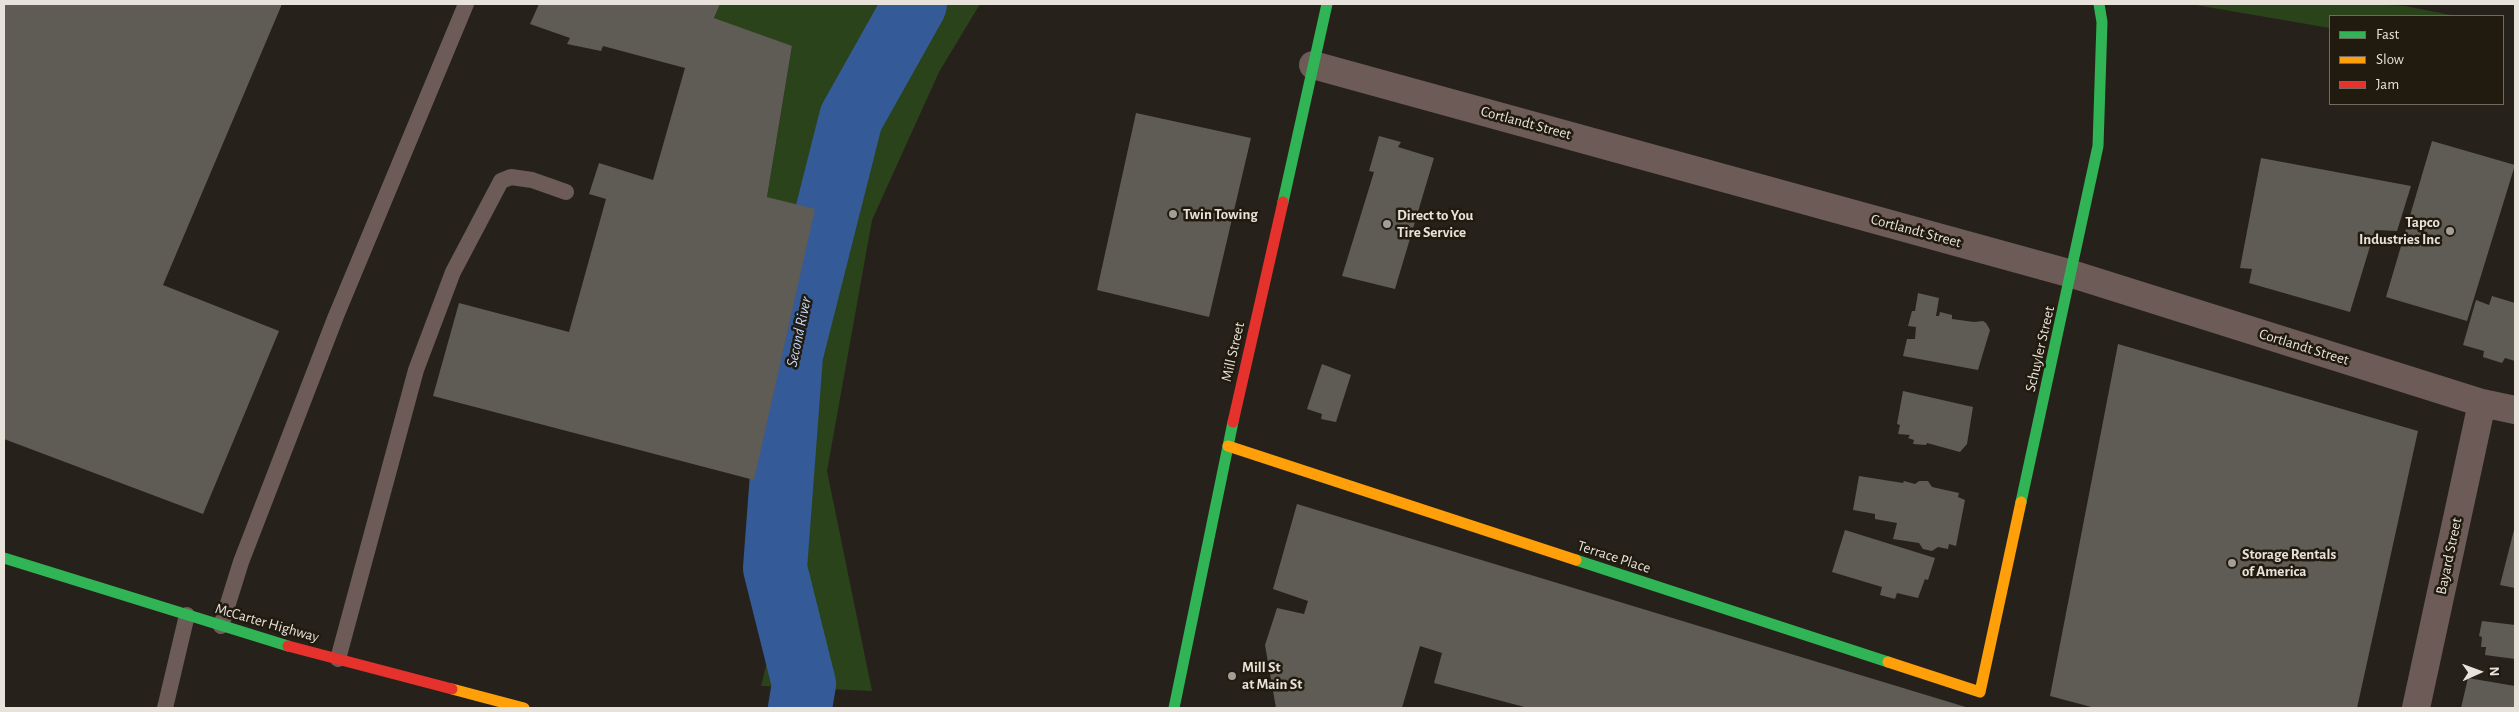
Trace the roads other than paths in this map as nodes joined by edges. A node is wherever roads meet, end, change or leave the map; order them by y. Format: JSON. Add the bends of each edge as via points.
{"nodes":[{"id":1,"x":466,"y":4,"type":"edge"},
{"id":2,"x":1327,"y":4,"type":"edge"},
{"id":3,"x":2099,"y":4,"type":"edge"},
{"id":4,"x":1313,"y":65,"type":"junction"},
{"id":5,"x":566,"y":192,"type":"dead end"},
{"id":6,"x":2072,"y":274,"type":"junction"},
{"id":7,"x":2482,"y":404,"type":"junction"},
{"id":8,"x":2515,"y":410,"type":"edge"},
{"id":9,"x":1228,"y":446,"type":"junction"},
{"id":10,"x":4,"y":558,"type":"edge"},
{"id":11,"x":187,"y":615,"type":"junction"},
{"id":12,"x":221,"y":626,"type":"junction"},
{"id":13,"x":338,"y":659,"type":"junction"},
{"id":14,"x":1981,"y":680,"type":"joint"},
{"id":15,"x":166,"y":708,"type":"edge"},
{"id":16,"x":524,"y":708,"type":"edge"},
{"id":17,"x":1174,"y":708,"type":"edge"},
{"id":18,"x":2416,"y":708,"type":"edge"}],
"edges":[{"from":1,"to":12,"type":"lane","via":[[333,325],[241,562]]},
{"from":2,"to":4,"type":"street","name":"Mill Street"},
{"from":3,"to":6,"type":"street","name":"Schuyler Street","via":[[2102,22],[2098,146]]},
{"from":4,"to":6,"type":"street","name":"Cortlandt Street"},
{"from":4,"to":9,"type":"street","name":"Mill Street"},
{"from":5,"to":13,"type":"lane","via":[[532,180],[512,177],[501,181],[453,272],[416,370]]},
{"from":6,"to":7,"type":"street","name":"Cortlandt Street"},
{"from":6,"to":14,"type":"street","name":"Schuyler Street"},
{"from":7,"to":8,"type":"street","name":"Cortlandt Street"},
{"from":7,"to":18,"type":"street","name":"Bayard Street"},
{"from":9,"to":14,"type":"street","name":"Terrace Place","via":[[1980,692]]},
{"from":9,"to":17,"type":"street","name":"Mill Street"},
{"from":10,"to":11,"type":"street","name":"McCarter Highway"},
{"from":11,"to":12,"type":"street","name":"McCarter Highway"},
{"from":11,"to":15,"type":"lane"},
{"from":12,"to":13,"type":"street","name":"McCarter Highway"},
{"from":13,"to":16,"type":"street","name":"McCarter Highway"}]}
